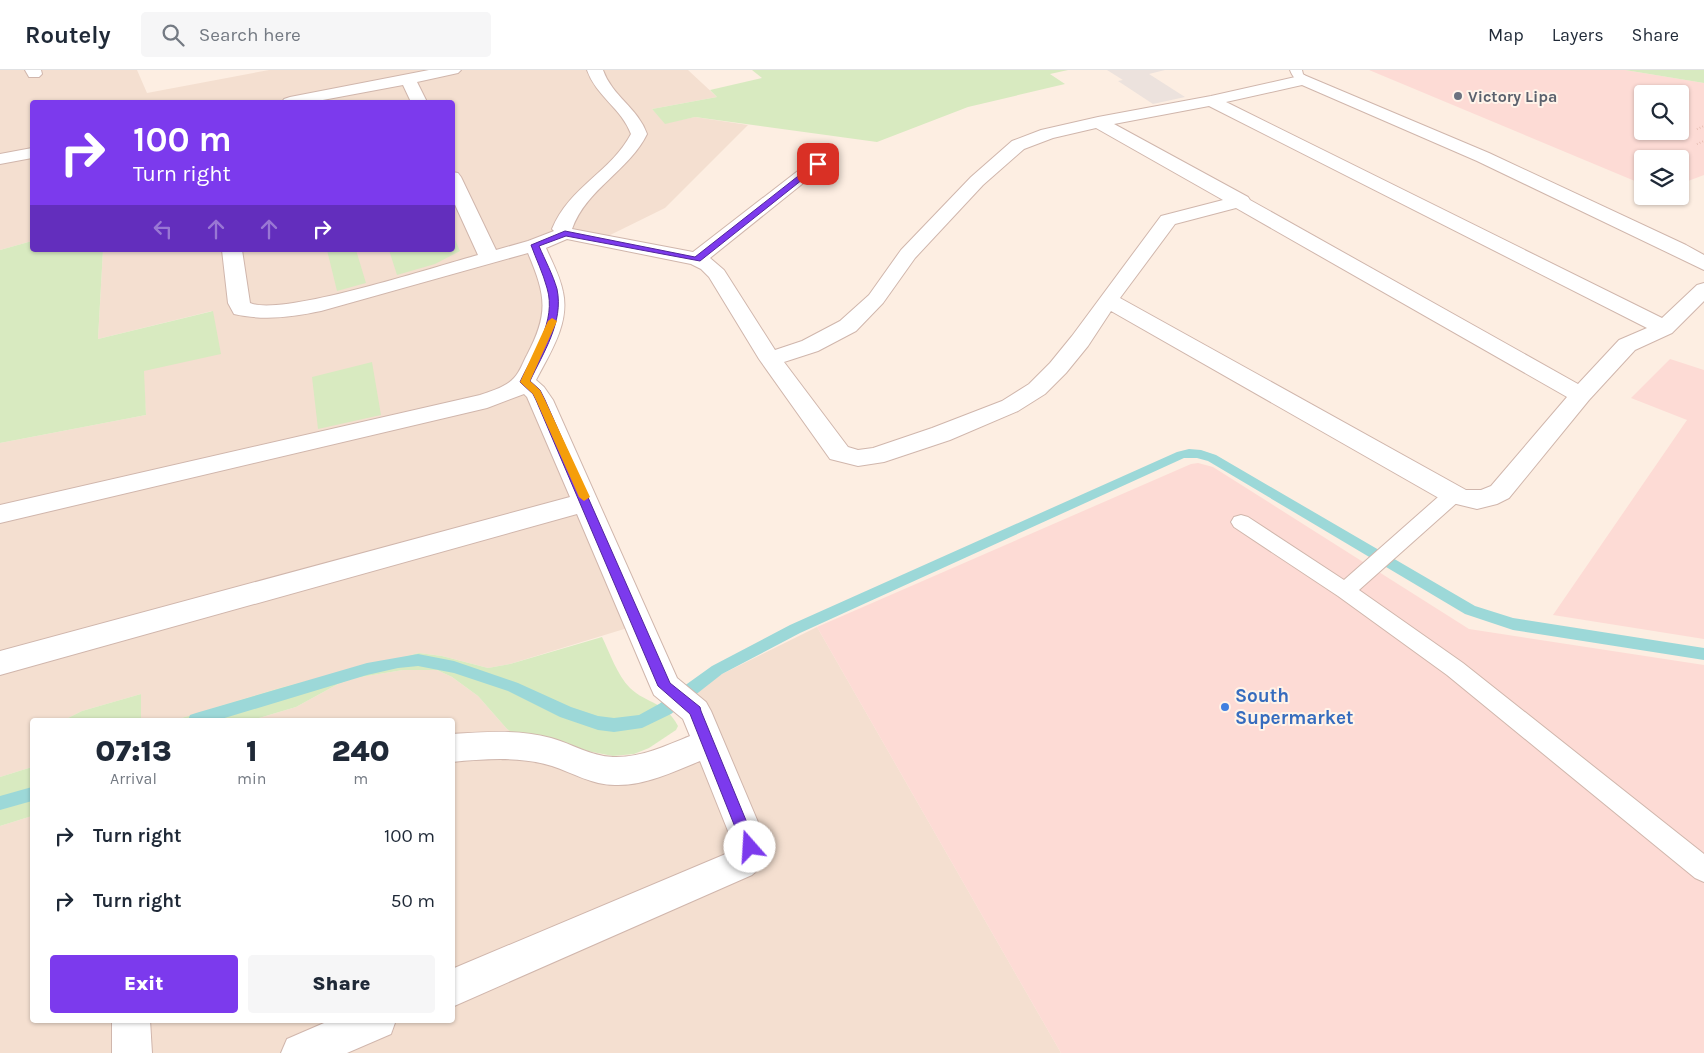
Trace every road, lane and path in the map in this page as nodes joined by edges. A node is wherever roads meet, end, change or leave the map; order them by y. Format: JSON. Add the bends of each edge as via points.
{"nodes":[{"id":1,"x":454,"y":70,"type":"edge"},
{"id":2,"x":595,"y":70,"type":"edge"},
{"id":3,"x":1300,"y":75,"type":"edge"},
{"id":4,"x":408,"y":79,"type":"junction"},
{"id":5,"x":300,"y":100,"type":"edge"},
{"id":6,"x":418,"y":100,"type":"edge"},
{"id":7,"x":1211,"y":102,"type":"junction"},
{"id":8,"x":1098,"y":122,"type":"junction"},
{"id":9,"x":1704,"y":126,"type":"edge"},
{"id":10,"x":1704,"y":131,"type":"edge"},
{"id":11,"x":1704,"y":141,"type":"edge"},
{"id":12,"x":1697,"y":144,"type":"dead end"},
{"id":13,"x":30,"y":153,"type":"edge"},
{"id":14,"x":0,"y":159,"type":"edge"},
{"id":15,"x":818,"y":164,"type":"dead end"},
{"id":16,"x":455,"y":183,"type":"edge"},
{"id":17,"x":1241,"y":201,"type":"junction"},
{"id":18,"x":565,"y":233,"type":"junction"},
{"id":19,"x":535,"y":245,"type":"junction"},
{"id":20,"x":232,"y":252,"type":"edge"},
{"id":21,"x":489,"y":257,"type":"junction"},
{"id":22,"x":697,"y":259,"type":"junction"},
{"id":23,"x":1704,"y":264,"type":"edge"},
{"id":24,"x":1704,"y":289,"type":"edge"},
{"id":25,"x":1108,"y":300,"type":"junction"},
{"id":26,"x":1664,"y":328,"type":"junction"},
{"id":27,"x":770,"y":358,"type":"junction"},
{"id":28,"x":524,"y":382,"type":"junction"},
{"id":29,"x":1581,"y":395,"type":"junction"},
{"id":30,"x":1453,"y":495,"type":"junction"},
{"id":31,"x":586,"y":502,"type":"junction"},
{"id":32,"x":0,"y":514,"type":"edge"},
{"id":33,"x":1242,"y":522,"type":"dead end"},
{"id":34,"x":1345,"y":591,"type":"junction"},
{"id":35,"x":0,"y":663,"type":"edge"},
{"id":36,"x":709,"y":743,"type":"junction"},
{"id":37,"x":455,"y":748,"type":"edge"},
{"id":38,"x":1704,"y":870,"type":"edge"},
{"id":39,"x":455,"y":987,"type":"edge"},
{"id":40,"x":131,"y":1023,"type":"edge"},
{"id":41,"x":370,"y":1023,"type":"edge"},
{"id":42,"x":132,"y":1053,"type":"edge"},
{"id":43,"x":301,"y":1053,"type":"edge"}],
"edges":[{"from":1,"to":4,"type":"street"},
{"from":2,"to":18,"type":"street","via":[[600,84],[634,123],[638,134],[631,149],[573,208],[562,226]]},
{"from":3,"to":7,"type":"street"},
{"from":3,"to":23,"type":"street","via":[[1483,157],[1679,249]]},
{"from":4,"to":5,"type":"street"},
{"from":4,"to":6,"type":"street"},
{"from":7,"to":8,"type":"street"},
{"from":7,"to":26,"type":"street"},
{"from":8,"to":17,"type":"street"},
{"from":8,"to":27,"type":"street","via":[[1018,145],[977,181],[908,254],[876,299],[848,326],[810,346]]},
{"from":9,"to":10,"type":"path","via":[[1697,129]]},
{"from":11,"to":12,"type":"path"},
{"from":13,"to":14,"type":"street"},
{"from":15,"to":22,"type":"street"},
{"from":16,"to":21,"type":"street"},
{"from":17,"to":25,"type":"street","via":[[1168,220]]},
{"from":17,"to":29,"type":"street"},
{"from":18,"to":19,"type":"street"},
{"from":18,"to":22,"type":"street"},
{"from":19,"to":21,"type":"street"},
{"from":19,"to":28,"type":"street","via":[[552,290],[554,310],[551,327]]},
{"from":20,"to":21,"type":"street","via":[[239,303],[242,309],[259,313],[321,305]]},
{"from":22,"to":27,"type":"street","via":[[717,274]]},
{"from":24,"to":26,"type":"street"},
{"from":25,"to":27,"type":"street","via":[[1080,341],[1037,389],[1002,410],[875,456],[858,458],[839,453]]},
{"from":25,"to":30,"type":"street"},
{"from":26,"to":29,"type":"street","via":[[1627,345]]},
{"from":28,"to":31,"type":"street","via":[[541,400]]},
{"from":28,"to":32,"type":"street","via":[[515,390],[487,401]]},
{"from":29,"to":30,"type":"street","via":[[1500,492],[1487,499],[1469,501]]},
{"from":30,"to":34,"type":"lane"},
{"from":31,"to":35,"type":"street"},
{"from":31,"to":36,"type":"street","via":[[665,686],[695,711]]},
{"from":33,"to":34,"type":"lane"},
{"from":34,"to":38,"type":"lane","via":[[1493,698]]},
{"from":36,"to":37,"type":"street","via":[[640,768],[616,771],[596,769],[553,752],[515,745]]},
{"from":36,"to":39,"type":"street","via":[[749,841],[746,859]]},
{"from":40,"to":42,"type":"street"},
{"from":41,"to":43,"type":"street"}]}
